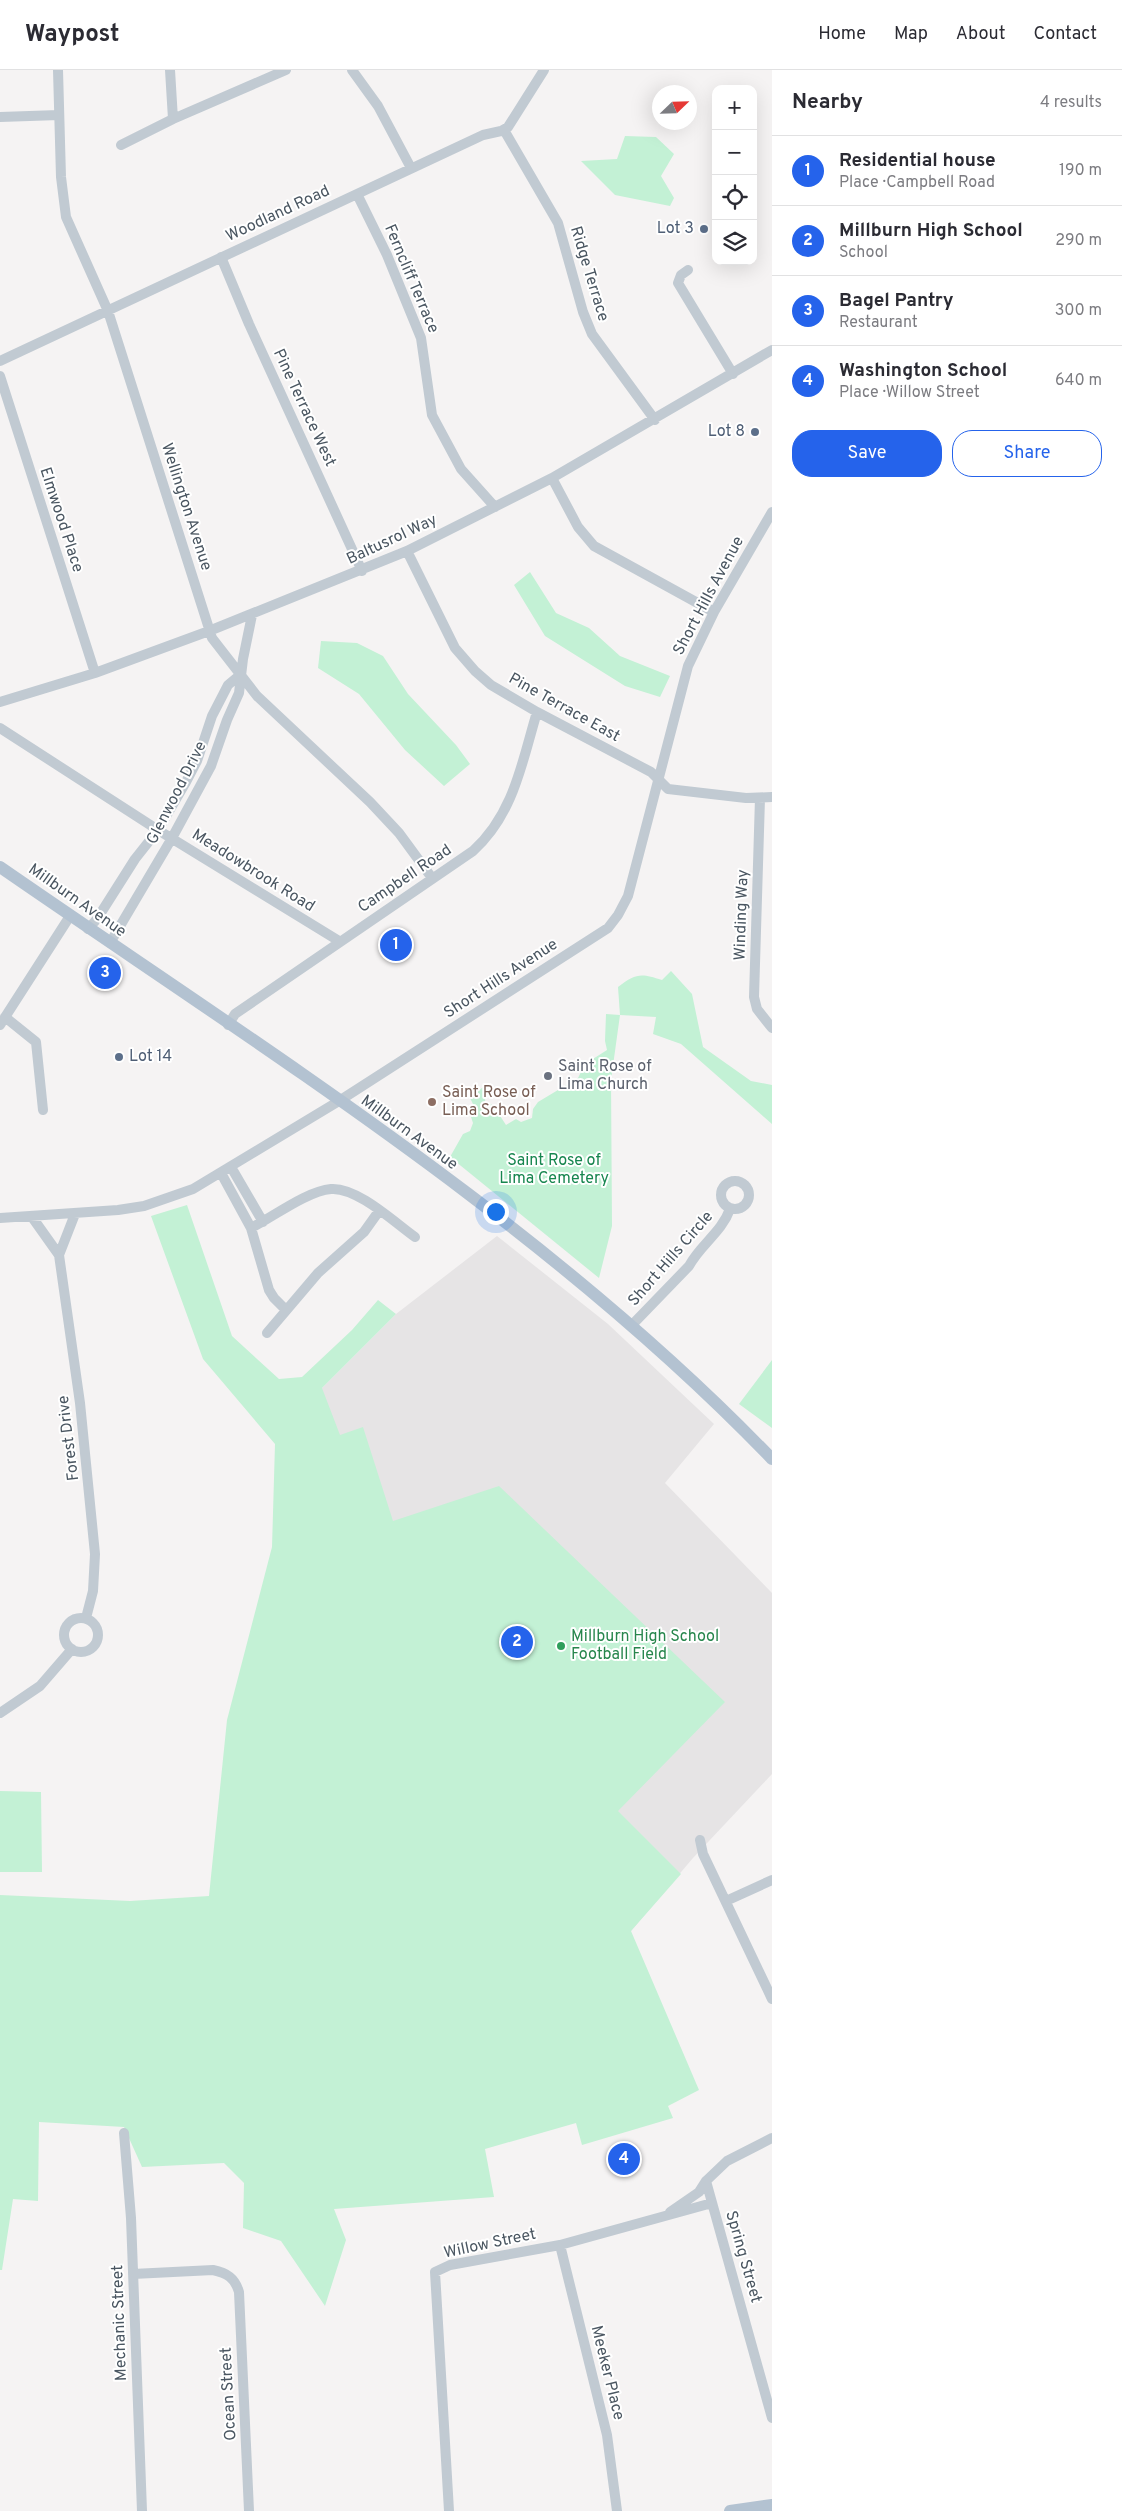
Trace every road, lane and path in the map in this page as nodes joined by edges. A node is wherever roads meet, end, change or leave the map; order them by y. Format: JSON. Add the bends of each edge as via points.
{"nodes":[{"id":1,"x":58,"y":70,"type":"edge"},
{"id":2,"x":170,"y":70,"type":"edge"},
{"id":3,"x":286,"y":70,"type":"edge"},
{"id":4,"x":352,"y":70,"type":"edge"},
{"id":5,"x":544,"y":70,"type":"edge"},
{"id":6,"x":59,"y":115,"type":"junction"},
{"id":7,"x":0,"y":118,"type":"edge"},
{"id":8,"x":173,"y":119,"type":"junction"},
{"id":9,"x":504,"y":130,"type":"junction"},
{"id":10,"x":121,"y":145,"type":"dead end"},
{"id":11,"x":411,"y":168,"type":"junction"},
{"id":12,"x":357,"y":194,"type":"junction"},
{"id":13,"x":221,"y":257,"type":"junction"},
{"id":14,"x":688,"y":270,"type":"dead end"},
{"id":15,"x":108,"y":311,"type":"junction"},
{"id":16,"x":772,"y":350,"type":"edge"},
{"id":17,"x":0,"y":361,"type":"edge"},
{"id":18,"x":732,"y":374,"type":"junction"},
{"id":19,"x":0,"y":376,"type":"edge"},
{"id":20,"x":655,"y":420,"type":"junction"},
{"id":21,"x":552,"y":478,"type":"junction"},
{"id":22,"x":495,"y":507,"type":"junction"},
{"id":23,"x":772,"y":512,"type":"edge"},
{"id":24,"x":407,"y":551,"type":"junction"},
{"id":25,"x":362,"y":571,"type":"junction"},
{"id":26,"x":714,"y":612,"type":"junction"},
{"id":27,"x":252,"y":615,"type":"junction"},
{"id":28,"x":209,"y":631,"type":"junction"},
{"id":29,"x":95,"y":673,"type":"junction"},
{"id":30,"x":240,"y":675,"type":"junction"},
{"id":31,"x":0,"y":702,"type":"edge"},
{"id":32,"x":537,"y":712,"type":"junction"},
{"id":33,"x":0,"y":728,"type":"edge"},
{"id":34,"x":658,"y":780,"type":"junction"},
{"id":35,"x":772,"y":797,"type":"edge"},
{"id":36,"x":760,"y":798,"type":"junction"},
{"id":37,"x":158,"y":830,"type":"junction"},
{"id":38,"x":172,"y":838,"type":"junction"},
{"id":39,"x":0,"y":867,"type":"edge"},
{"id":40,"x":432,"y":878,"type":"junction"},
{"id":41,"x":70,"y":916,"type":"junction"},
{"id":42,"x":88,"y":929,"type":"junction"},
{"id":43,"x":339,"y":941,"type":"junction"},
{"id":44,"x":110,"y":943,"type":"junction"},
{"id":45,"x":3,"y":1021,"type":"edge"},
{"id":46,"x":228,"y":1025,"type":"junction"},
{"id":47,"x":772,"y":1028,"type":"edge"},
{"id":48,"x":338,"y":1101,"type":"junction"},
{"id":49,"x":42,"y":1110,"type":"dead end"},
{"id":50,"x":231,"y":1167,"type":"junction"},
{"id":51,"x":221,"y":1173,"type":"junction"},
{"id":52,"x":730,"y":1208,"type":"dead end"},
{"id":53,"x":379,"y":1211,"type":"junction"},
{"id":54,"x":75,"y":1214,"type":"junction"},
{"id":55,"x":32,"y":1217,"type":"junction"},
{"id":56,"x":0,"y":1218,"type":"edge"},
{"id":57,"x":262,"y":1222,"type":"junction"},
{"id":58,"x":251,"y":1228,"type":"junction"},
{"id":59,"x":415,"y":1237,"type":"dead end"},
{"id":60,"x":59,"y":1255,"type":"junction"},
{"id":61,"x":286,"y":1310,"type":"junction"},
{"id":62,"x":631,"y":1326,"type":"junction"},
{"id":63,"x":267,"y":1333,"type":"dead end"},
{"id":64,"x":772,"y":1459,"type":"edge"},
{"id":65,"x":86,"y":1618,"type":"junction"},
{"id":66,"x":72,"y":1649,"type":"junction"},
{"id":67,"x":0,"y":1713,"type":"edge"},
{"id":68,"x":700,"y":1840,"type":"dead end"},
{"id":69,"x":772,"y":1880,"type":"edge"},
{"id":70,"x":726,"y":1901,"type":"junction"},
{"id":71,"x":772,"y":1999,"type":"edge"},
{"id":72,"x":124,"y":2133,"type":"dead end"},
{"id":73,"x":772,"y":2138,"type":"edge"},
{"id":74,"x":706,"y":2181,"type":"junction"},
{"id":75,"x":712,"y":2203,"type":"junction"},
{"id":76,"x":667,"y":2214,"type":"junction"},
{"id":77,"x":560,"y":2245,"type":"junction"},
{"id":78,"x":133,"y":2274,"type":"junction"},
{"id":79,"x":772,"y":2418,"type":"edge"},
{"id":80,"x":772,"y":2505,"type":"edge"},
{"id":81,"x":142,"y":2511,"type":"edge"},
{"id":82,"x":249,"y":2511,"type":"edge"},
{"id":83,"x":449,"y":2511,"type":"edge"},
{"id":84,"x":616,"y":2511,"type":"edge"},
{"id":85,"x":730,"y":2511,"type":"edge"}],
"edges":[{"from":1,"to":6,"type":"street","name":"Wellington Avenue"},
{"from":2,"to":8,"type":"street"},
{"from":3,"to":8,"type":"street"},
{"from":4,"to":11,"type":"street","via":[[378,106]]},
{"from":5,"to":9,"type":"street","via":[[514,120]]},
{"from":6,"to":7,"type":"street"},
{"from":6,"to":15,"type":"street","name":"Wellington Avenue","via":[[66,217]]},
{"from":8,"to":10,"type":"street"},
{"from":9,"to":11,"type":"street","name":"Woodland Road","via":[[483,135]]},
{"from":9,"to":20,"type":"street","name":"Ridge Terrace","via":[[558,223],[592,334]]},
{"from":11,"to":12,"type":"street","name":"Woodland Road"},
{"from":12,"to":13,"type":"street","name":"Woodland Road"},
{"from":12,"to":22,"type":"street","name":"Ferncliff Terrace","via":[[422,338],[432,415],[461,470]]},
{"from":13,"to":15,"type":"street","name":"Woodland Road"},
{"from":13,"to":25,"type":"street","name":"Pine Terrace West"},
{"from":14,"to":18,"type":"street","via":[[681,275],[678,284]]},
{"from":15,"to":17,"type":"street","name":"Woodland Road"},
{"from":15,"to":28,"type":"street","name":"Wellington Avenue"},
{"from":16,"to":18,"type":"street","name":"Baltusrol Way"},
{"from":18,"to":20,"type":"street","name":"Baltusrol Way"},
{"from":19,"to":29,"type":"street","name":"Elmwood Place"},
{"from":20,"to":21,"type":"street","name":"Baltusrol Way"},
{"from":21,"to":22,"type":"street","name":"Baltusrol Way"},
{"from":21,"to":26,"type":"street","via":[[578,527],[594,546]]},
{"from":22,"to":24,"type":"street","name":"Baltusrol Way"},
{"from":23,"to":26,"type":"street","name":"Short Hills Avenue"},
{"from":24,"to":25,"type":"street","name":"Baltusrol Way"},
{"from":24,"to":32,"type":"street","name":"Pine Terrace East","via":[[455,648],[491,685]]},
{"from":25,"to":27,"type":"street","name":"Baltusrol Way"},
{"from":26,"to":34,"type":"street","name":"Short Hills Avenue","via":[[688,666]]},
{"from":27,"to":28,"type":"street","name":"Baltusrol Way"},
{"from":27,"to":30,"type":"street"},
{"from":28,"to":29,"type":"street","name":"Baltusrol Way"},
{"from":28,"to":30,"type":"street","name":"Wellington Avenue"},
{"from":29,"to":31,"type":"street","name":"Baltusrol Way"},
{"from":30,"to":37,"type":"street","name":"Glenwood Drive","via":[[228,685],[212,716],[197,761]]},
{"from":30,"to":38,"type":"street","name":"Glenwood Drive","via":[[239,693],[213,760]]},
{"from":30,"to":40,"type":"street","name":"Wellington Avenue","via":[[257,696],[370,802],[399,833]]},
{"from":32,"to":34,"type":"street","name":"Pine Terrace East","via":[[652,772]]},
{"from":32,"to":40,"type":"street","name":"Campbell Road","via":[[512,798],[497,824],[488,838],[473,851]]},
{"from":33,"to":37,"type":"street","name":"Meadowbrook Road"},
{"from":34,"to":36,"type":"street","name":"Pine Terrace East","via":[[668,789]]},
{"from":34,"to":48,"type":"street","name":"Short Hills Avenue","via":[[628,896],[613,922],[597,936]]},
{"from":35,"to":36,"type":"street","name":"Pine Terrace East"},
{"from":36,"to":47,"type":"street","name":"Winding Way","via":[[754,997],[757,1009]]},
{"from":37,"to":38,"type":"street","name":"Meadowbrook Road"},
{"from":37,"to":42,"type":"street","name":"Glenwood Drive"},
{"from":38,"to":43,"type":"street","name":"Meadowbrook Road"},
{"from":38,"to":44,"type":"street","name":"Glenwood Drive"},
{"from":39,"to":41,"type":"main road","name":"Millburn Avenue"},
{"from":40,"to":43,"type":"street","name":"Campbell Road"},
{"from":41,"to":42,"type":"main road","name":"Millburn Avenue"},
{"from":41,"to":45,"type":"street"},
{"from":42,"to":44,"type":"main road","name":"Millburn Avenue"},
{"from":43,"to":46,"type":"street","name":"Campbell Road","via":[[235,1014]]},
{"from":44,"to":46,"type":"main road","name":"Millburn Avenue"},
{"from":45,"to":49,"type":"street","via":[[36,1042]]},
{"from":46,"to":48,"type":"main road","name":"Millburn Avenue"},
{"from":48,"to":50,"type":"street","name":"Short Hills Avenue"},
{"from":48,"to":62,"type":"main road","name":"Millburn Avenue","via":[[495,1216]]},
{"from":50,"to":51,"type":"street","name":"Short Hills Avenue"},
{"from":50,"to":57,"type":"street"},
{"from":51,"to":54,"type":"street","name":"Short Hills Avenue","via":[[174,1197],[144,1206]]},
{"from":51,"to":58,"type":"street"},
{"from":52,"to":62,"type":"street","name":"Short Hills Circle","via":[[726,1219],[689,1266]]},
{"from":53,"to":57,"type":"street","via":[[356,1195],[331,1189],[310,1196]]},
{"from":53,"to":59,"type":"street"},
{"from":53,"to":61,"type":"street","via":[[364,1232],[327,1264]]},
{"from":54,"to":55,"type":"street","name":"Short Hills Avenue"},
{"from":54,"to":60,"type":"street","name":"Forest Drive"},
{"from":55,"to":56,"type":"street","name":"Short Hills Avenue"},
{"from":55,"to":60,"type":"street","name":"Forest Drive"},
{"from":57,"to":58,"type":"street"},
{"from":58,"to":61,"type":"street","via":[[269,1290]]},
{"from":60,"to":65,"type":"street","name":"Forest Drive","via":[[80,1403],[94,1539],[93,1591]]},
{"from":61,"to":63,"type":"street"},
{"from":62,"to":64,"type":"main road","name":"Millburn Avenue"},
{"from":65,"to":66,"type":"street","via":[[75,1619],[65,1629],[66,1641]]},
{"from":65,"to":66,"type":"street","via":[[95,1624],[98,1639],[87,1651]]},
{"from":66,"to":67,"type":"street","via":[[40,1686]]},
{"from":68,"to":70,"type":"street","via":[[703,1854]]},
{"from":69,"to":70,"type":"street"},
{"from":70,"to":71,"type":"street"},
{"from":72,"to":78,"type":"street","name":"Mechanic Street"},
{"from":73,"to":74,"type":"street","via":[[727,2161]]},
{"from":74,"to":75,"type":"street","name":"Spring Street"},
{"from":74,"to":76,"type":"street","name":"Willow Street","via":[[699,2192]]},
{"from":75,"to":76,"type":"street","name":"Willow Street"},
{"from":75,"to":79,"type":"street","name":"Spring Street"},
{"from":76,"to":77,"type":"street","name":"Willow Street"},
{"from":77,"to":83,"type":"street","name":"Willow Street","via":[[450,2265],[435,2272]]},
{"from":77,"to":84,"type":"street","name":"Meeker Place","via":[[607,2435]]},
{"from":78,"to":81,"type":"street","name":"Mechanic Street"},
{"from":78,"to":82,"type":"street","name":"Ocean Street","via":[[213,2270],[232,2278],[239,2292]]},
{"from":80,"to":85,"type":"main road"}]}
